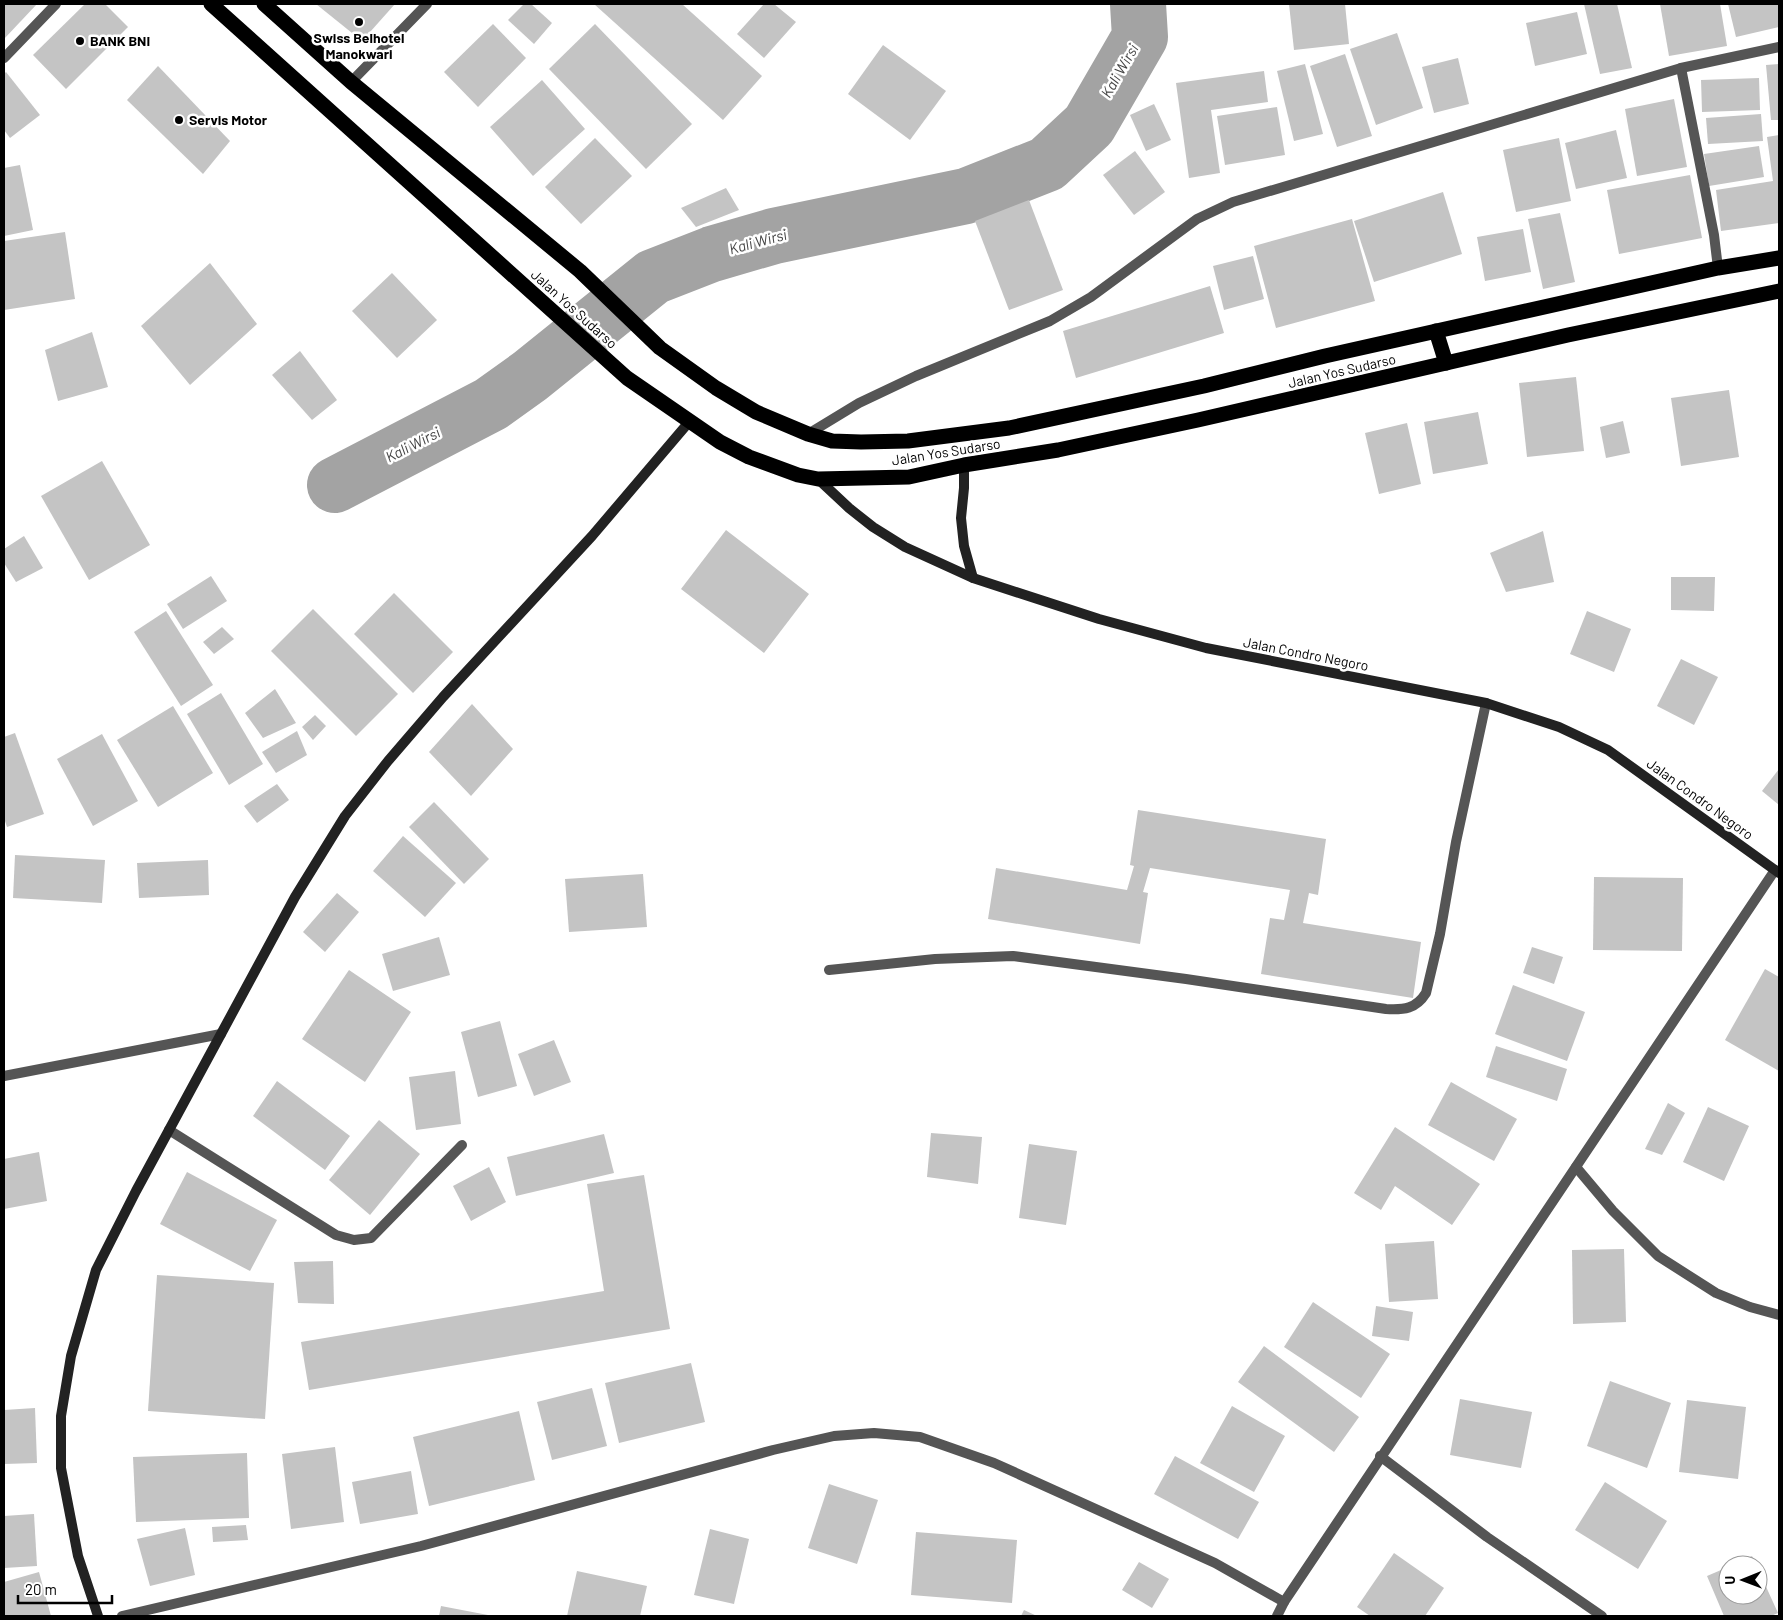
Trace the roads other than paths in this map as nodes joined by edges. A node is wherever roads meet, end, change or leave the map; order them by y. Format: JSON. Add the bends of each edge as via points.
{"nodes":[{"id":1,"x":56,"y":4,"type":"edge"},
{"id":2,"x":211,"y":4,"type":"edge"},
{"id":3,"x":264,"y":4,"type":"edge"},
{"id":4,"x":427,"y":4,"type":"edge"},
{"id":5,"x":1779,"y":46,"type":"edge"},
{"id":6,"x":4,"y":58,"type":"edge"},
{"id":7,"x":1681,"y":68,"type":"junction"},
{"id":8,"x":351,"y":82,"type":"junction"},
{"id":9,"x":1779,"y":258,"type":"edge"},
{"id":10,"x":1718,"y":268,"type":"junction"},
{"id":11,"x":1779,"y":291,"type":"edge"},
{"id":12,"x":1436,"y":331,"type":"junction"},
{"id":13,"x":1446,"y":364,"type":"junction"},
{"id":14,"x":689,"y":422,"type":"junction"},
{"id":15,"x":808,"y":434,"type":"junction"},
{"id":16,"x":964,"y":464,"type":"junction"},
{"id":17,"x":818,"y":479,"type":"junction"},
{"id":18,"x":974,"y":578,"type":"junction"},
{"id":19,"x":1486,"y":703,"type":"junction"},
{"id":20,"x":1777,"y":872,"type":"edge"},
{"id":21,"x":829,"y":970,"type":"dead end"},
{"id":22,"x":221,"y":1034,"type":"junction"},
{"id":23,"x":4,"y":1076,"type":"edge"},
{"id":24,"x":169,"y":1130,"type":"junction"},
{"id":25,"x":462,"y":1145,"type":"dead end"},
{"id":26,"x":1576,"y":1166,"type":"junction"},
{"id":27,"x":1779,"y":1315,"type":"edge"},
{"id":28,"x":1380,"y":1456,"type":"junction"},
{"id":29,"x":1284,"y":1602,"type":"junction"},
{"id":30,"x":98,"y":1616,"type":"edge"},
{"id":31,"x":122,"y":1616,"type":"edge"},
{"id":32,"x":1277,"y":1616,"type":"edge"},
{"id":33,"x":1602,"y":1616,"type":"edge"}],
"edges":[{"from":1,"to":6,"type":"street"},
{"from":2,"to":14,"type":"highway","name":"Jalan Yos Sudarso","via":[[627,378]]},
{"from":3,"to":8,"type":"highway","name":"Jalan Yos Sudarso"},
{"from":4,"to":8,"type":"street"},
{"from":5,"to":7,"type":"street"},
{"from":7,"to":10,"type":"street"},
{"from":7,"to":15,"type":"street","via":[[1233,202],[1197,219],[1091,297],[1050,321],[916,376],[859,403]]},
{"from":8,"to":15,"type":"highway","name":"Jalan Yos Sudarso","via":[[580,271],[660,348],[756,412]]},
{"from":9,"to":10,"type":"highway","name":"Jalan Yos Sudarso"},
{"from":10,"to":12,"type":"highway","name":"Jalan Yos Sudarso"},
{"from":11,"to":13,"type":"highway","name":"Jalan Yos Sudarso"},
{"from":12,"to":13,"type":"highway"},
{"from":12,"to":15,"type":"highway","name":"Jalan Yos Sudarso","via":[[1009,428],[861,442],[832,441]]},
{"from":13,"to":16,"type":"highway","name":"Jalan Yos Sudarso","via":[[1058,450]]},
{"from":14,"to":17,"type":"highway","name":"Jalan Yos Sudarso","via":[[749,457]]},
{"from":14,"to":22,"type":"street","via":[[592,536],[394,754],[345,816],[295,897]]},
{"from":16,"to":17,"type":"highway","name":"Jalan Yos Sudarso","via":[[909,478]]},
{"from":16,"to":18,"type":"street","via":[[960,518]]},
{"from":17,"to":18,"type":"street","name":"Jalan Condro Negoro","via":[[873,527],[905,547]]},
{"from":18,"to":19,"type":"street","name":"Jalan Condro Negoro","via":[[1099,619],[1206,648]]},
{"from":19,"to":20,"type":"street","name":"Jalan Condro Negoro","via":[[1559,728],[1608,750]]},
{"from":19,"to":21,"type":"street","via":[[1426,993],[1421,1001],[1404,1010],[1013,956],[935,959]]},
{"from":20,"to":26,"type":"street"},
{"from":22,"to":23,"type":"street"},
{"from":22,"to":24,"type":"street"},
{"from":24,"to":25,"type":"street","via":[[336,1234],[354,1240],[370,1238]]},
{"from":24,"to":30,"type":"street","via":[[96,1270],[71,1356],[61,1416],[61,1468],[78,1556]]},
{"from":26,"to":27,"type":"street","via":[[1613,1211],[1658,1256],[1716,1293]]},
{"from":26,"to":28,"type":"street"},
{"from":28,"to":29,"type":"street"},
{"from":28,"to":33,"type":"street","via":[[1487,1537]]},
{"from":29,"to":31,"type":"street","via":[[1215,1563],[994,1462],[920,1437],[874,1433],[834,1436],[773,1450],[422,1546]]},
{"from":29,"to":32,"type":"street"}]}
